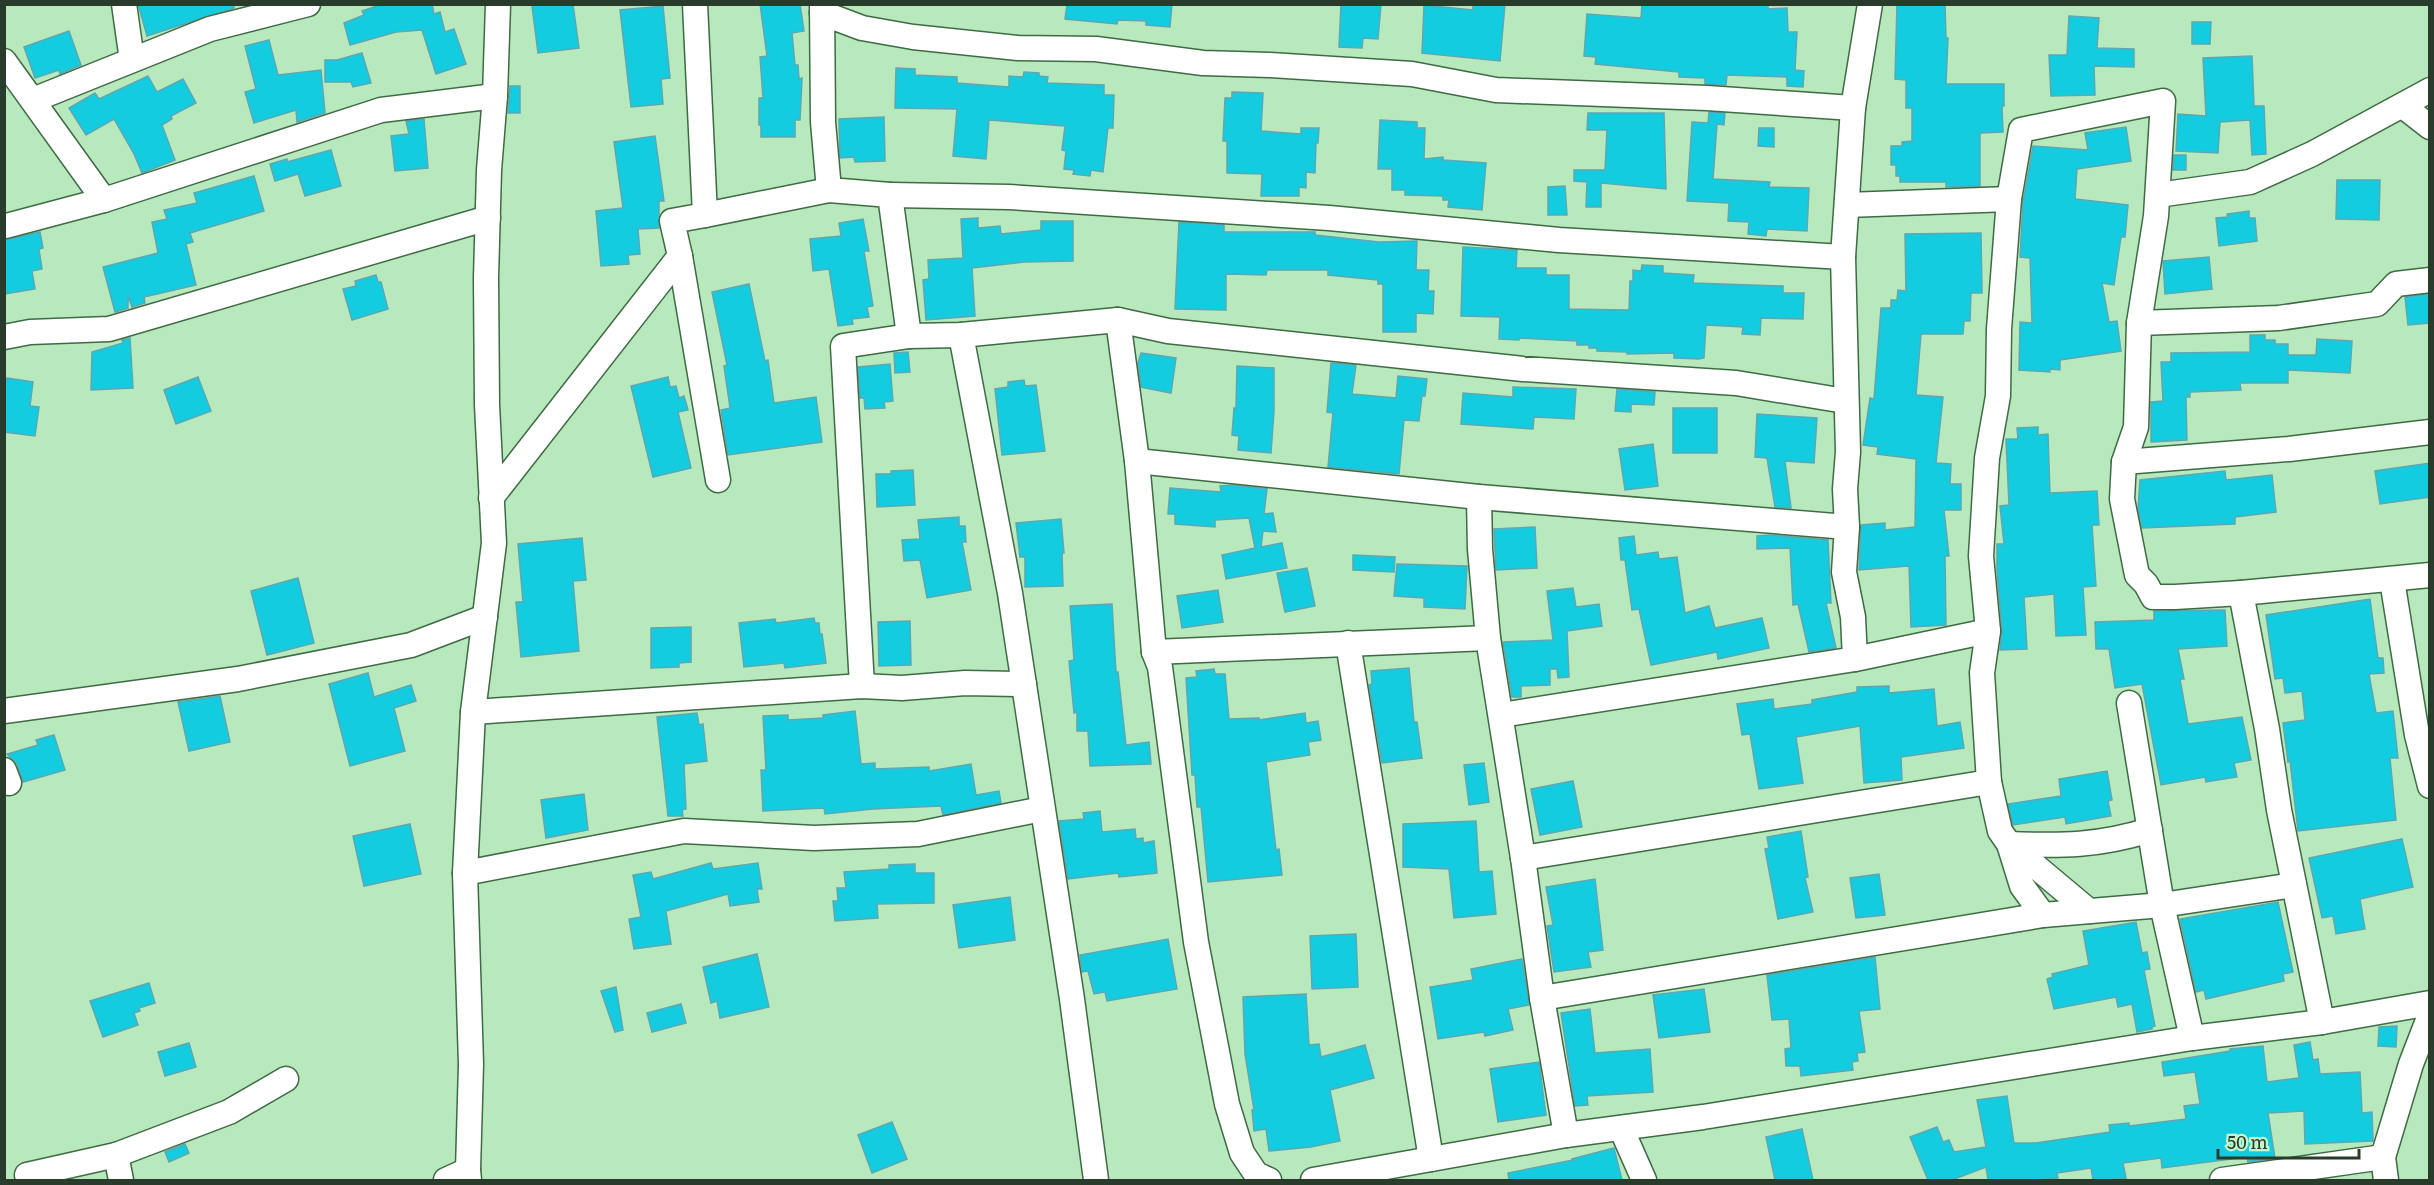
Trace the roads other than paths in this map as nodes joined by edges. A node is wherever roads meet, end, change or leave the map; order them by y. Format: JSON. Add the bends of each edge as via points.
{"nodes":[{"id":1,"x":124,"y":4,"type":"edge"},
{"id":2,"x":308,"y":4,"type":"edge"},
{"id":3,"x":498,"y":4,"type":"edge"},
{"id":4,"x":695,"y":4,"type":"edge"},
{"id":5,"x":1870,"y":4,"type":"edge"},
{"id":6,"x":822,"y":9,"type":"edge"},
{"id":7,"x":132,"y":60,"type":"junction"},
{"id":8,"x":4,"y":61,"type":"edge"},
{"id":9,"x":2430,"y":90,"type":"edge"},
{"id":10,"x":495,"y":96,"type":"junction"},
{"id":11,"x":33,"y":100,"type":"junction"},
{"id":12,"x":2403,"y":106,"type":"junction"},
{"id":13,"x":1853,"y":108,"type":"junction"},
{"id":14,"x":2430,"y":127,"type":"edge"},
{"id":15,"x":829,"y":190,"type":"junction"},
{"id":16,"x":890,"y":195,"type":"junction"},
{"id":17,"x":2158,"y":195,"type":"junction"},
{"id":18,"x":104,"y":200,"type":"junction"},
{"id":19,"x":2008,"y":200,"type":"junction"},
{"id":20,"x":1847,"y":205,"type":"junction"},
{"id":21,"x":705,"y":215,"type":"junction"},
{"id":22,"x":488,"y":218,"type":"junction"},
{"id":23,"x":6,"y":226,"type":"edge"},
{"id":24,"x":681,"y":256,"type":"junction"},
{"id":25,"x":1843,"y":257,"type":"junction"},
{"id":26,"x":2430,"y":280,"type":"edge"},
{"id":27,"x":1118,"y":320,"type":"junction"},
{"id":28,"x":2139,"y":323,"type":"junction"},
{"id":29,"x":962,"y":335,"type":"junction"},
{"id":30,"x":909,"y":336,"type":"junction"},
{"id":31,"x":4,"y":338,"type":"edge"},
{"id":32,"x":1845,"y":401,"type":"junction"},
{"id":33,"x":2430,"y":432,"type":"edge"},
{"id":34,"x":1137,"y":461,"type":"junction"},
{"id":35,"x":2124,"y":462,"type":"junction"},
{"id":36,"x":718,"y":480,"type":"dead end"},
{"id":37,"x":1479,"y":497,"type":"junction"},
{"id":38,"x":491,"y":498,"type":"junction"},
{"id":39,"x":1847,"y":527,"type":"junction"},
{"id":40,"x":2430,"y":575,"type":"edge"},
{"id":41,"x":2392,"y":580,"type":"junction"},
{"id":42,"x":2241,"y":593,"type":"junction"},
{"id":43,"x":485,"y":617,"type":"junction"},
{"id":44,"x":1988,"y":631,"type":"junction"},
{"id":45,"x":1488,"y":638,"type":"junction"},
{"id":46,"x":1348,"y":643,"type":"junction"},
{"id":47,"x":1154,"y":652,"type":"junction"},
{"id":48,"x":1855,"y":658,"type":"junction"},
{"id":49,"x":1024,"y":684,"type":"junction"},
{"id":50,"x":862,"y":686,"type":"junction"},
{"id":51,"x":2129,"y":703,"type":"dead end"},
{"id":52,"x":4,"y":711,"type":"edge"},
{"id":53,"x":472,"y":712,"type":"junction"},
{"id":54,"x":1501,"y":715,"type":"junction"},
{"id":55,"x":1989,"y":782,"type":"junction"},
{"id":56,"x":2430,"y":786,"type":"edge"},
{"id":57,"x":1042,"y":809,"type":"junction"},
{"id":58,"x":2150,"y":830,"type":"junction"},
{"id":59,"x":2008,"y":844,"type":"junction"},
{"id":60,"x":1523,"y":858,"type":"junction"},
{"id":61,"x":465,"y":873,"type":"junction"},
{"id":62,"x":2294,"y":885,"type":"junction"},
{"id":63,"x":2162,"y":904,"type":"junction"},
{"id":64,"x":2089,"y":911,"type":"junction"},
{"id":65,"x":2043,"y":915,"type":"junction"},
{"id":66,"x":1542,"y":998,"type":"junction"},
{"id":67,"x":2430,"y":1003,"type":"edge"},
{"id":68,"x":2430,"y":1015,"type":"edge"},
{"id":69,"x":2322,"y":1022,"type":"junction"},
{"id":70,"x":2192,"y":1038,"type":"junction"},
{"id":71,"x":286,"y":1079,"type":"dead end"},
{"id":72,"x":1621,"y":1128,"type":"junction"},
{"id":73,"x":1566,"y":1135,"type":"junction"},
{"id":74,"x":116,"y":1155,"type":"junction"},
{"id":75,"x":1431,"y":1159,"type":"junction"},
{"id":76,"x":2384,"y":1169,"type":"edge"},
{"id":77,"x":469,"y":1175,"type":"edge"},
{"id":78,"x":2237,"y":1179,"type":"edge"},
{"id":79,"x":29,"y":1180,"type":"edge"},
{"id":80,"x":122,"y":1180,"type":"edge"},
{"id":81,"x":446,"y":1180,"type":"edge"},
{"id":82,"x":1096,"y":1180,"type":"edge"},
{"id":83,"x":1269,"y":1180,"type":"edge"},
{"id":84,"x":1313,"y":1180,"type":"edge"},
{"id":85,"x":1644,"y":1180,"type":"edge"}],
"edges":[{"from":1,"to":7,"type":"street"},
{"from":2,"to":7,"type":"street","via":[[210,29]]},
{"from":3,"to":10,"type":"street"},
{"from":4,"to":21,"type":"street"},
{"from":5,"to":13,"type":"street"},
{"from":6,"to":13,"type":"street","via":[[862,28],[1018,48],[1096,49],[1203,63],[1412,74],[1496,90]]},
{"from":6,"to":15,"type":"street","via":[[823,122]]},
{"from":7,"to":11,"type":"street"},
{"from":8,"to":11,"type":"street"},
{"from":9,"to":12,"type":"street"},
{"from":10,"to":18,"type":"street","via":[[381,110]]},
{"from":10,"to":22,"type":"street"},
{"from":11,"to":18,"type":"street"},
{"from":12,"to":14,"type":"street"},
{"from":12,"to":17,"type":"street","via":[[2250,182]]},
{"from":13,"to":20,"type":"street"},
{"from":15,"to":16,"type":"street"},
{"from":15,"to":21,"type":"street"},
{"from":16,"to":25,"type":"street","via":[[1009,197],[1329,218],[1559,240]]},
{"from":16,"to":30,"type":"street"},
{"from":17,"to":19,"type":"street","via":[[2163,101],[2021,130]]},
{"from":17,"to":28,"type":"street"},
{"from":18,"to":23,"type":"street"},
{"from":19,"to":20,"type":"street"},
{"from":19,"to":44,"type":"street","via":[[1998,396],[1987,458],[1981,556]]},
{"from":20,"to":25,"type":"street"},
{"from":21,"to":24,"type":"street","via":[[672,221]]},
{"from":22,"to":31,"type":"street","via":[[110,329],[30,332]]},
{"from":22,"to":38,"type":"street","via":[[487,405]]},
{"from":24,"to":36,"type":"street"},
{"from":24,"to":38,"type":"street"},
{"from":25,"to":32,"type":"street"},
{"from":26,"to":28,"type":"street","via":[[2396,284],[2377,304],[2279,318]]},
{"from":27,"to":29,"type":"street"},
{"from":27,"to":32,"type":"street","via":[[1168,331],[1499,366],[1736,383]]},
{"from":27,"to":34,"type":"street"},
{"from":28,"to":35,"type":"street","via":[[2136,428]]},
{"from":29,"to":30,"type":"street"},
{"from":29,"to":49,"type":"street"},
{"from":30,"to":50,"type":"street","via":[[843,346]]},
{"from":32,"to":39,"type":"street"},
{"from":33,"to":35,"type":"street","via":[[2289,449]]},
{"from":34,"to":37,"type":"street"},
{"from":34,"to":47,"type":"street"},
{"from":35,"to":42,"type":"street","via":[[2122,499],[2137,575],[2153,597]]},
{"from":37,"to":39,"type":"street"},
{"from":37,"to":45,"type":"street"},
{"from":38,"to":43,"type":"street","via":[[494,543]]},
{"from":39,"to":48,"type":"street","via":[[1844,572],[1853,617]]},
{"from":40,"to":41,"type":"street"},
{"from":41,"to":42,"type":"street"},
{"from":41,"to":56,"type":"street","via":[[2417,735]]},
{"from":42,"to":62,"type":"street"},
{"from":43,"to":52,"type":"street","via":[[411,645],[238,679]]},
{"from":43,"to":53,"type":"street"},
{"from":44,"to":48,"type":"street"},
{"from":44,"to":55,"type":"street","via":[[1982,674]]},
{"from":45,"to":46,"type":"street"},
{"from":45,"to":54,"type":"street"},
{"from":46,"to":47,"type":"street"},
{"from":46,"to":75,"type":"street"},
{"from":47,"to":83,"type":"street","via":[[1160,667],[1196,942],[1227,1104],[1242,1153],[1256,1174]]},
{"from":48,"to":54,"type":"street"},
{"from":49,"to":50,"type":"street"},
{"from":49,"to":57,"type":"street"},
{"from":50,"to":53,"type":"street"},
{"from":51,"to":58,"type":"street"},
{"from":53,"to":61,"type":"street"},
{"from":54,"to":60,"type":"street"},
{"from":55,"to":59,"type":"street","via":[[2000,831]]},
{"from":55,"to":60,"type":"street"},
{"from":57,"to":61,"type":"street","via":[[918,834],[814,838],[684,831]]},
{"from":57,"to":82,"type":"street"},
{"from":58,"to":59,"type":"street","via":[[2073,846]]},
{"from":58,"to":63,"type":"street"},
{"from":59,"to":64,"type":"street"},
{"from":59,"to":65,"type":"street","via":[[2022,886]]},
{"from":60,"to":66,"type":"street"},
{"from":61,"to":77,"type":"street","via":[[471,1064]]},
{"from":62,"to":63,"type":"street"},
{"from":62,"to":69,"type":"street"},
{"from":63,"to":64,"type":"street"},
{"from":63,"to":70,"type":"street"},
{"from":64,"to":65,"type":"street"},
{"from":65,"to":66,"type":"street"},
{"from":66,"to":73,"type":"street"},
{"from":67,"to":69,"type":"street"},
{"from":68,"to":76,"type":"street","via":[[2411,1064]]},
{"from":69,"to":70,"type":"street"},
{"from":70,"to":72,"type":"street"},
{"from":71,"to":74,"type":"street","via":[[229,1112]]},
{"from":72,"to":73,"type":"street"},
{"from":72,"to":85,"type":"street"},
{"from":73,"to":75,"type":"street"},
{"from":74,"to":79,"type":"street","via":[[27,1175]]},
{"from":74,"to":80,"type":"street"},
{"from":75,"to":84,"type":"street"},
{"from":76,"to":78,"type":"street"},
{"from":77,"to":81,"type":"street"}]}
